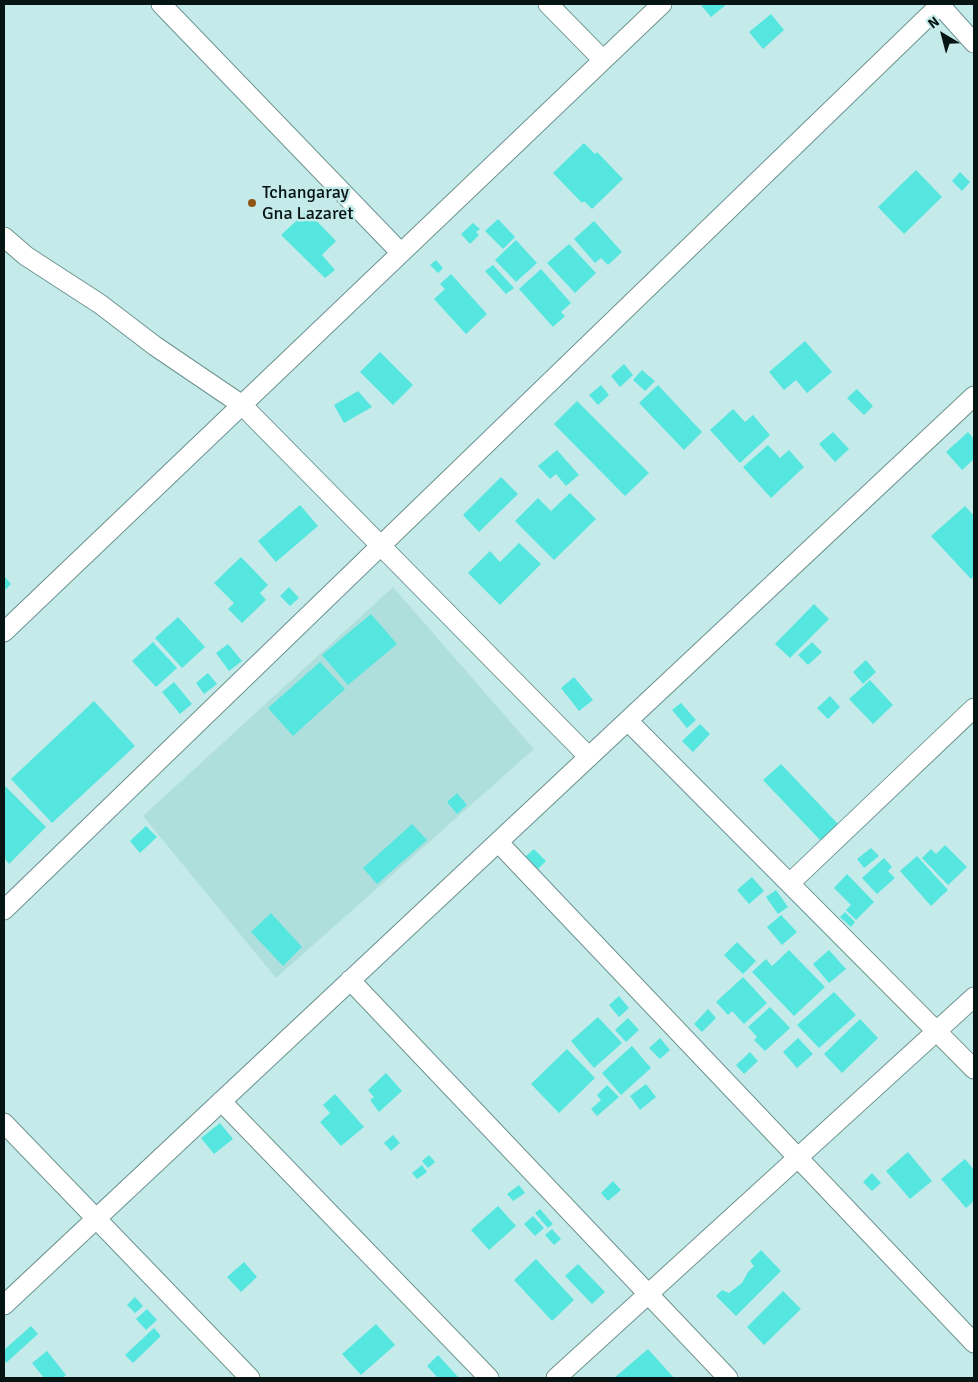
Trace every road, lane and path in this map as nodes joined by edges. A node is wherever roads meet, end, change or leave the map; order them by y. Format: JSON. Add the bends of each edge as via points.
{"nodes":[{"id":1,"x":161,"y":4,"type":"edge"},
{"id":2,"x":548,"y":4,"type":"edge"},
{"id":3,"x":662,"y":4,"type":"edge"},
{"id":4,"x":940,"y":4,"type":"edge"},
{"id":5,"x":974,"y":43,"type":"edge"},
{"id":6,"x":603,"y":60,"type":"junction"},
{"id":7,"x":4,"y":237,"type":"edge"},
{"id":8,"x":401,"y":253,"type":"junction"},
{"id":9,"x":974,"y":396,"type":"edge"},
{"id":10,"x":242,"y":405,"type":"junction"},
{"id":11,"x":381,"y":545,"type":"junction"},
{"id":12,"x":4,"y":632,"type":"edge"},
{"id":13,"x":974,"y":708,"type":"edge"},
{"id":14,"x":628,"y":720,"type":"junction"},
{"id":15,"x":589,"y":757,"type":"junction"},
{"id":16,"x":498,"y":842,"type":"junction"},
{"id":17,"x":790,"y":883,"type":"junction"},
{"id":18,"x":4,"y":910,"type":"edge"},
{"id":19,"x":350,"y":980,"type":"junction"},
{"id":20,"x":974,"y":998,"type":"edge"},
{"id":21,"x":937,"y":1031,"type":"junction"},
{"id":22,"x":974,"y":1069,"type":"edge"},
{"id":23,"x":221,"y":1101,"type":"junction"},
{"id":24,"x":4,"y":1123,"type":"edge"},
{"id":25,"x":798,"y":1157,"type":"junction"},
{"id":26,"x":96,"y":1219,"type":"junction"},
{"id":27,"x":648,"y":1294,"type":"junction"},
{"id":28,"x":4,"y":1305,"type":"edge"},
{"id":29,"x":974,"y":1342,"type":"edge"},
{"id":30,"x":250,"y":1378,"type":"edge"},
{"id":31,"x":489,"y":1378,"type":"edge"},
{"id":32,"x":556,"y":1378,"type":"edge"},
{"id":33,"x":728,"y":1378,"type":"edge"}],
"edges":[{"from":1,"to":8,"type":"street"},
{"from":2,"to":6,"type":"street"},
{"from":3,"to":6,"type":"street"},
{"from":4,"to":5,"type":"street"},
{"from":4,"to":11,"type":"street"},
{"from":6,"to":8,"type":"street"},
{"from":7,"to":10,"type":"street","via":[[26,256],[100,304]]},
{"from":8,"to":10,"type":"street"},
{"from":9,"to":14,"type":"street"},
{"from":10,"to":11,"type":"street"},
{"from":10,"to":12,"type":"street"},
{"from":11,"to":15,"type":"street"},
{"from":11,"to":18,"type":"street"},
{"from":13,"to":17,"type":"street"},
{"from":14,"to":15,"type":"street"},
{"from":14,"to":17,"type":"street"},
{"from":15,"to":16,"type":"street"},
{"from":16,"to":19,"type":"street"},
{"from":16,"to":25,"type":"street"},
{"from":17,"to":21,"type":"street"},
{"from":19,"to":23,"type":"street"},
{"from":19,"to":27,"type":"street"},
{"from":20,"to":21,"type":"street"},
{"from":21,"to":22,"type":"street"},
{"from":21,"to":25,"type":"street"},
{"from":23,"to":26,"type":"street"},
{"from":23,"to":31,"type":"street"},
{"from":24,"to":26,"type":"street"},
{"from":25,"to":27,"type":"street"},
{"from":25,"to":29,"type":"street"},
{"from":26,"to":28,"type":"street"},
{"from":26,"to":30,"type":"street"},
{"from":27,"to":32,"type":"street"},
{"from":27,"to":33,"type":"street"}]}
